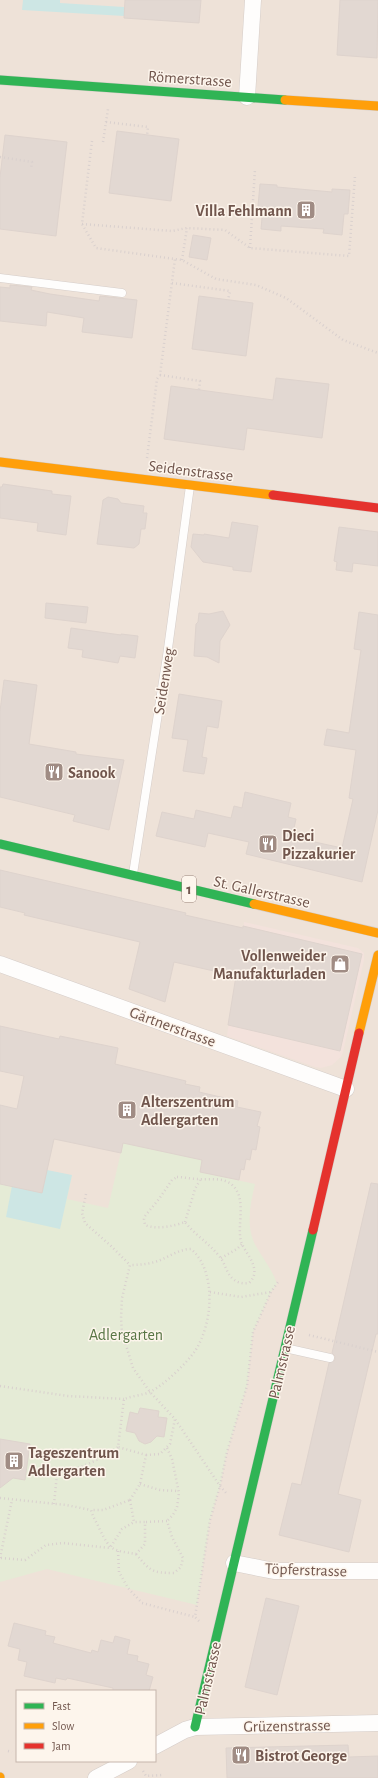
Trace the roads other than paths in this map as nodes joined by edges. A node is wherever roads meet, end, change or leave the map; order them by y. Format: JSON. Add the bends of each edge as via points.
{"nodes":[{"id":1,"x":253,"y":0,"type":"edge"},
{"id":2,"x":0,"y":80,"type":"edge"},
{"id":3,"x":247,"y":97,"type":"junction"},
{"id":4,"x":378,"y":106,"type":"edge"},
{"id":5,"x":0,"y":278,"type":"edge"},
{"id":6,"x":122,"y":293,"type":"dead end"},
{"id":7,"x":0,"y":462,"type":"edge"},
{"id":8,"x":190,"y":485,"type":"junction"},
{"id":9,"x":378,"y":508,"type":"edge"},
{"id":10,"x":0,"y":844,"type":"edge"},
{"id":11,"x":132,"y":876,"type":"junction"},
{"id":12,"x":378,"y":933,"type":"edge"},
{"id":13,"x":378,"y":955,"type":"edge"},
{"id":14,"x":0,"y":964,"type":"edge"},
{"id":15,"x":346,"y":1089,"type":"junction"},
{"id":16,"x":285,"y":1348,"type":"junction"},
{"id":17,"x":330,"y":1358,"type":"dead end"},
{"id":18,"x":234,"y":1562,"type":"junction"},
{"id":19,"x":378,"y":1571,"type":"edge"},
{"id":20,"x":378,"y":1723,"type":"edge"},
{"id":21,"x":195,"y":1727,"type":"junction"},
{"id":22,"x":156,"y":1745,"type":"edge"},
{"id":23,"x":127,"y":1762,"type":"edge"},
{"id":24,"x":96,"y":1778,"type":"edge"}],
"edges":[{"from":1,"to":3,"type":"street"},
{"from":2,"to":3,"type":"street","name":"Römerstrasse"},
{"from":3,"to":4,"type":"street","name":"Römerstrasse"},
{"from":5,"to":6,"type":"lane"},
{"from":7,"to":8,"type":"street","name":"Seidenstrasse"},
{"from":8,"to":9,"type":"street","name":"Seidenstrasse"},
{"from":8,"to":11,"type":"lane","name":"Seidenweg","via":[[167,656]]},
{"from":10,"to":11,"type":"street","name":"St. Gallerstrasse","number":"1"},
{"from":11,"to":12,"type":"street","name":"St. Gallerstrasse","number":"1"},
{"from":13,"to":15,"type":"street","name":"Palmstrasse"},
{"from":14,"to":15,"type":"street","name":"Gärtnerstrasse"},
{"from":15,"to":16,"type":"street","name":"Palmstrasse"},
{"from":16,"to":17,"type":"lane"},
{"from":16,"to":18,"type":"street","name":"Palmstrasse"},
{"from":18,"to":19,"type":"street","name":"Töpferstrasse","via":[[274,1571]]},
{"from":18,"to":21,"type":"street","name":"Palmstrasse"},
{"from":20,"to":21,"type":"street","name":"Grüzenstrasse"},
{"from":21,"to":22,"type":"street","name":"Palmstrasse"},
{"from":23,"to":24,"type":"street"}]}
